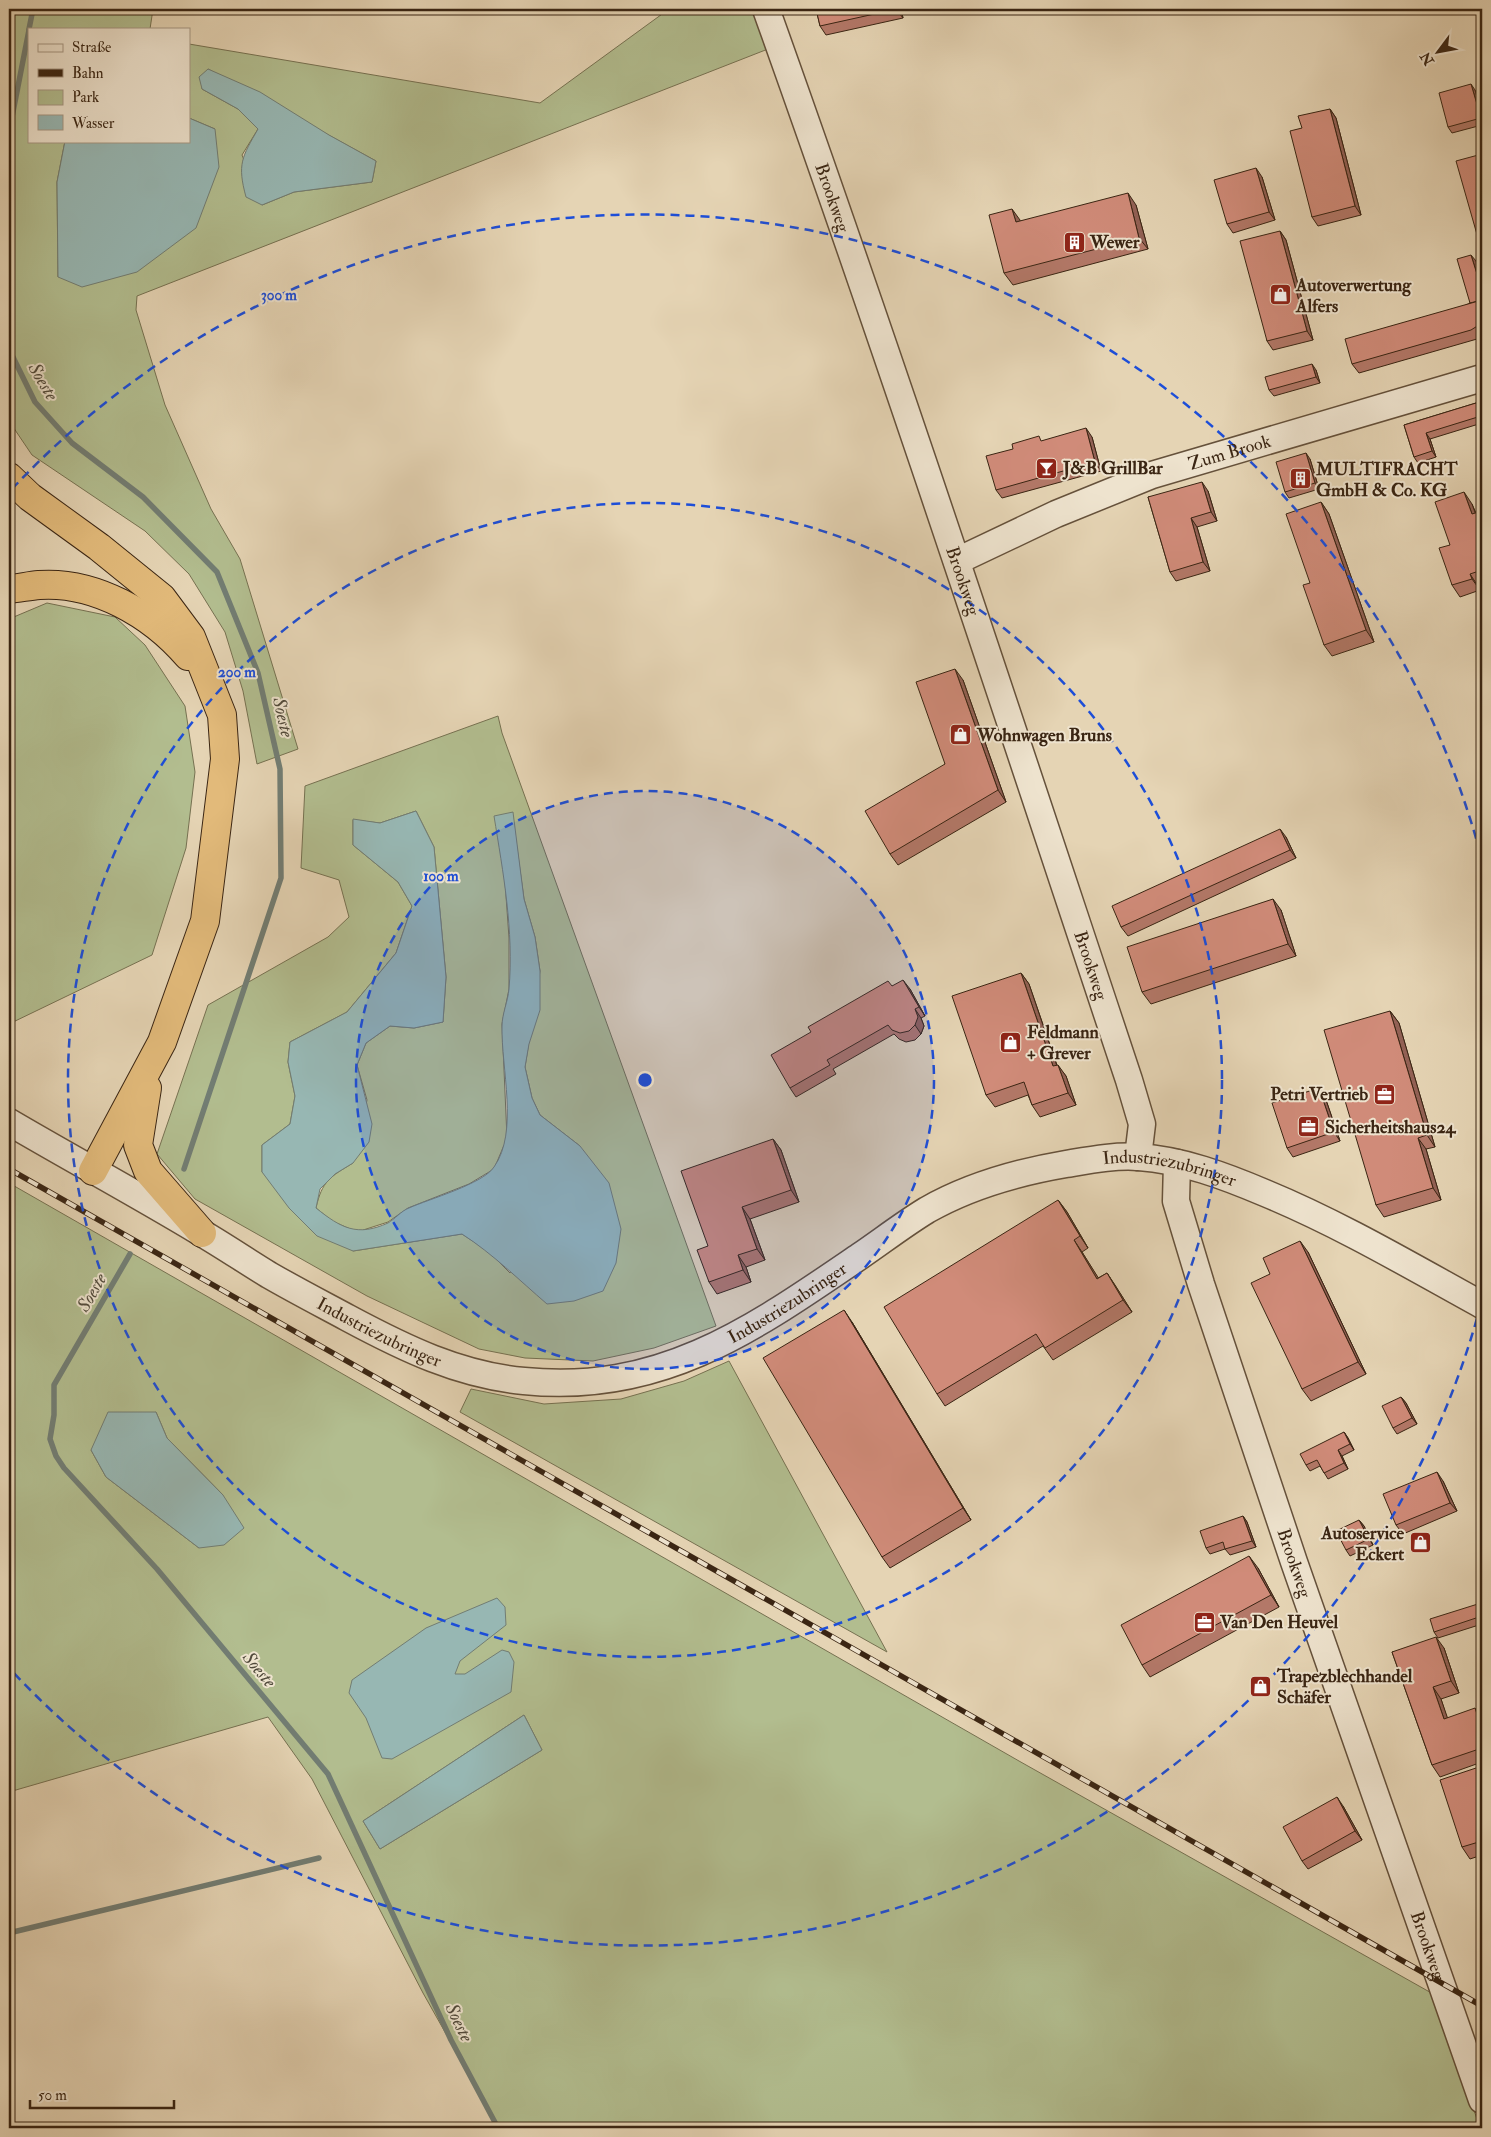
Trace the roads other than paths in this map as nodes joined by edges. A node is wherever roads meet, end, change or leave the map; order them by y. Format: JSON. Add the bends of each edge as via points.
{"nodes":[{"id":1,"x":766,"y":9,"type":"edge"},
{"id":2,"x":1482,"y":378,"type":"edge"},
{"id":3,"x":9,"y":477,"type":"edge"},
{"id":4,"x":957,"y":562,"type":"junction"},
{"id":5,"x":9,"y":589,"type":"edge"},
{"id":6,"x":206,"y":678,"type":"junction"},
{"id":7,"x":150,"y":1069,"type":"junction"},
{"id":8,"x":9,"y":1122,"type":"edge"},
{"id":9,"x":1138,"y":1157,"type":"junction"},
{"id":10,"x":1177,"y":1163,"type":"junction"},
{"id":11,"x":93,"y":1171,"type":"junction"},
{"id":12,"x":202,"y":1233,"type":"junction"},
{"id":13,"x":1482,"y":1305,"type":"edge"},
{"id":14,"x":1482,"y":2100,"type":"edge"}],
"edges":[{"from":1,"to":4,"type":"street","name":"Brookweg"},
{"from":2,"to":4,"type":"street","name":"Zum Brook","via":[[1152,476],[1056,514]]},
{"from":3,"to":6,"type":"highway","via":[[162,598],[191,637]]},
{"from":4,"to":9,"type":"street","name":"Brookweg","via":[[1142,1124]]},
{"from":5,"to":6,"type":"highway","via":[[41,585],[82,589],[118,602],[159,627]]},
{"from":6,"to":7,"type":"highway","via":[[222,715],[225,760],[205,921]]},
{"from":7,"to":11,"type":"highway"},
{"from":7,"to":12,"type":"highway","via":[[138,1145],[148,1171]]},
{"from":8,"to":11,"type":"street","name":"Industriezubringer"},
{"from":9,"to":10,"type":"street","name":"Industriezubringer"},
{"from":9,"to":12,"type":"street","name":"Industriezubringer","via":[[1090,1160],[1040,1169],[983,1185],[929,1210],[726,1342],[660,1368],[578,1382],[501,1378],[428,1358],[271,1276]]},
{"from":10,"to":13,"type":"street","name":"Industriezubringer","via":[[1235,1180],[1292,1204],[1347,1230]]},
{"from":10,"to":14,"type":"street","name":"Brookweg","via":[[1176,1202],[1201,1284],[1297,1571]]},
{"from":11,"to":12,"type":"street","name":"Industriezubringer"}]}
